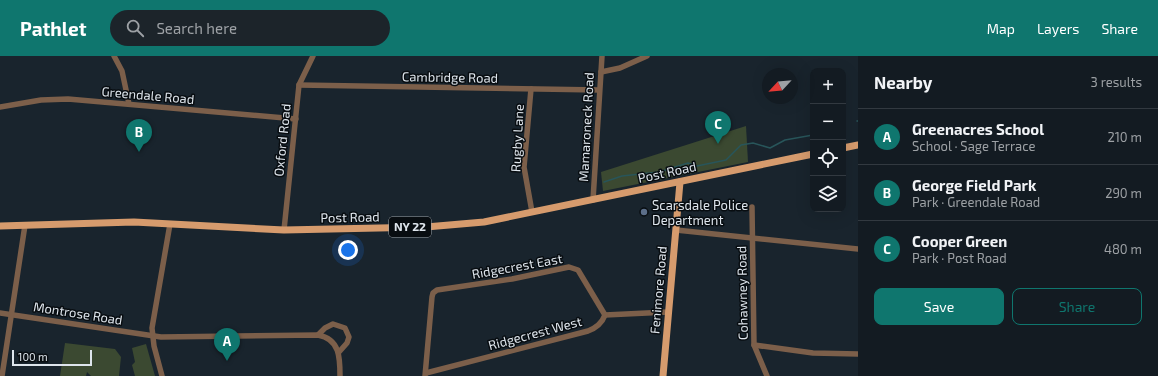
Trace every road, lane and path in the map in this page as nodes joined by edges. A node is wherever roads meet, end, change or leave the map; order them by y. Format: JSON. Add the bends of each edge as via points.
{"nodes":[{"id":1,"x":114,"y":56,"type":"edge"},
{"id":2,"x":313,"y":56,"type":"edge"},
{"id":3,"x":602,"y":56,"type":"edge"},
{"id":4,"x":647,"y":56,"type":"edge"},
{"id":5,"x":600,"y":72,"type":"junction"},
{"id":6,"x":299,"y":85,"type":"junction"},
{"id":7,"x":531,"y":89,"type":"junction"},
{"id":8,"x":599,"y":90,"type":"junction"},
{"id":9,"x":129,"y":104,"type":"junction"},
{"id":10,"x":0,"y":108,"type":"edge"},
{"id":11,"x":296,"y":119,"type":"junction"},
{"id":12,"x":858,"y":145,"type":"edge"},
{"id":13,"x":846,"y":147,"type":"edge"},
{"id":14,"x":810,"y":155,"type":"edge"},
{"id":15,"x":680,"y":182,"type":"junction"},
{"id":16,"x":593,"y":200,"type":"junction"},
{"id":17,"x":752,"y":207,"type":"dead end"},
{"id":18,"x":532,"y":212,"type":"junction"},
{"id":19,"x":170,"y":224,"type":"junction"},
{"id":20,"x":25,"y":225,"type":"junction"},
{"id":21,"x":0,"y":226,"type":"edge"},
{"id":22,"x":284,"y":230,"type":"junction"},
{"id":23,"x":676,"y":230,"type":"junction"},
{"id":24,"x":752,"y":238,"type":"junction"},
{"id":25,"x":858,"y":249,"type":"edge"},
{"id":26,"x":668,"y":312,"type":"junction"},
{"id":27,"x":0,"y":313,"type":"edge"},
{"id":28,"x":12,"y":314,"type":"junction"},
{"id":29,"x":605,"y":315,"type":"junction"},
{"id":30,"x":318,"y":335,"type":"junction"},
{"id":31,"x":153,"y":336,"type":"junction"},
{"id":32,"x":754,"y":345,"type":"junction"},
{"id":33,"x":339,"y":352,"type":"junction"},
{"id":34,"x":858,"y":354,"type":"edge"},
{"id":35,"x":425,"y":374,"type":"edge"},
{"id":36,"x":2,"y":376,"type":"edge"},
{"id":37,"x":162,"y":376,"type":"edge"},
{"id":38,"x":340,"y":376,"type":"edge"},
{"id":39,"x":661,"y":376,"type":"edge"},
{"id":40,"x":767,"y":376,"type":"edge"}],
"edges":[{"from":1,"to":9,"type":"street","via":[[122,71]]},
{"from":2,"to":6,"type":"street","name":"Oxford Road"},
{"from":3,"to":5,"type":"street","name":"Mamaroneck Road"},
{"from":4,"to":5,"type":"street","via":[[620,68]]},
{"from":5,"to":8,"type":"street","name":"Mamaroneck Road"},
{"from":6,"to":7,"type":"street","name":"Cambridge Road"},
{"from":6,"to":11,"type":"street","name":"Oxford Road"},
{"from":7,"to":8,"type":"street","name":"Cambridge Road"},
{"from":7,"to":18,"type":"street","name":"Rugby Lane","via":[[524,168]]},
{"from":8,"to":16,"type":"street","name":"Mamaroneck Road"},
{"from":9,"to":10,"type":"street","name":"Greendale Road","via":[[55,99]]},
{"from":9,"to":11,"type":"street","name":"Greendale Road"},
{"from":11,"to":22,"type":"street","name":"Oxford Road"},
{"from":12,"to":13,"type":"main road"},
{"from":14,"to":15,"type":"main road","name":"Post Road","number":"NY 22"},
{"from":15,"to":16,"type":"main road","name":"Post Road","number":"NY 22"},
{"from":15,"to":23,"type":"main road","name":"Fenimore Road"},
{"from":16,"to":18,"type":"main road","name":"Post Road","number":"NY 22"},
{"from":17,"to":24,"type":"street","name":"Cohawney Road"},
{"from":18,"to":22,"type":"main road","name":"Post Road","number":"NY 22","via":[[448,226]]},
{"from":19,"to":20,"type":"main road","name":"Post Road","number":"NY 22","via":[[134,222]]},
{"from":19,"to":22,"type":"main road","name":"Post Road","number":"NY 22"},
{"from":19,"to":31,"type":"street","via":[[152,328]]},
{"from":20,"to":21,"type":"main road","name":"Post Road","number":"NY 22"},
{"from":20,"to":28,"type":"street"},
{"from":23,"to":24,"type":"street"},
{"from":23,"to":26,"type":"main road","name":"Fenimore Road"},
{"from":24,"to":25,"type":"street"},
{"from":24,"to":32,"type":"street","name":"Cohawney Road"},
{"from":26,"to":29,"type":"street"},
{"from":26,"to":39,"type":"main road","name":"Fenimore Road"},
{"from":27,"to":28,"type":"street","name":"Montrose Road"},
{"from":28,"to":31,"type":"street","name":"Montrose Road"},
{"from":28,"to":36,"type":"street"},
{"from":29,"to":35,"type":"street","name":"Ridgecrest West","via":[[601,323],[588,331]]},
{"from":29,"to":35,"type":"street","name":"Ridgecrest East","via":[[582,275],[578,270],[569,267],[512,279],[443,288],[433,293]]},
{"from":30,"to":31,"type":"street","name":"Montrose Road"},
{"from":30,"to":33,"type":"street","via":[[329,339]]},
{"from":30,"to":33,"type":"street","via":[[334,324],[345,328],[349,337]]},
{"from":31,"to":37,"type":"street"},
{"from":32,"to":34,"type":"street","via":[[813,353]]},
{"from":32,"to":40,"type":"street","name":"Cohawney Road"},
{"from":33,"to":38,"type":"street"}]}
